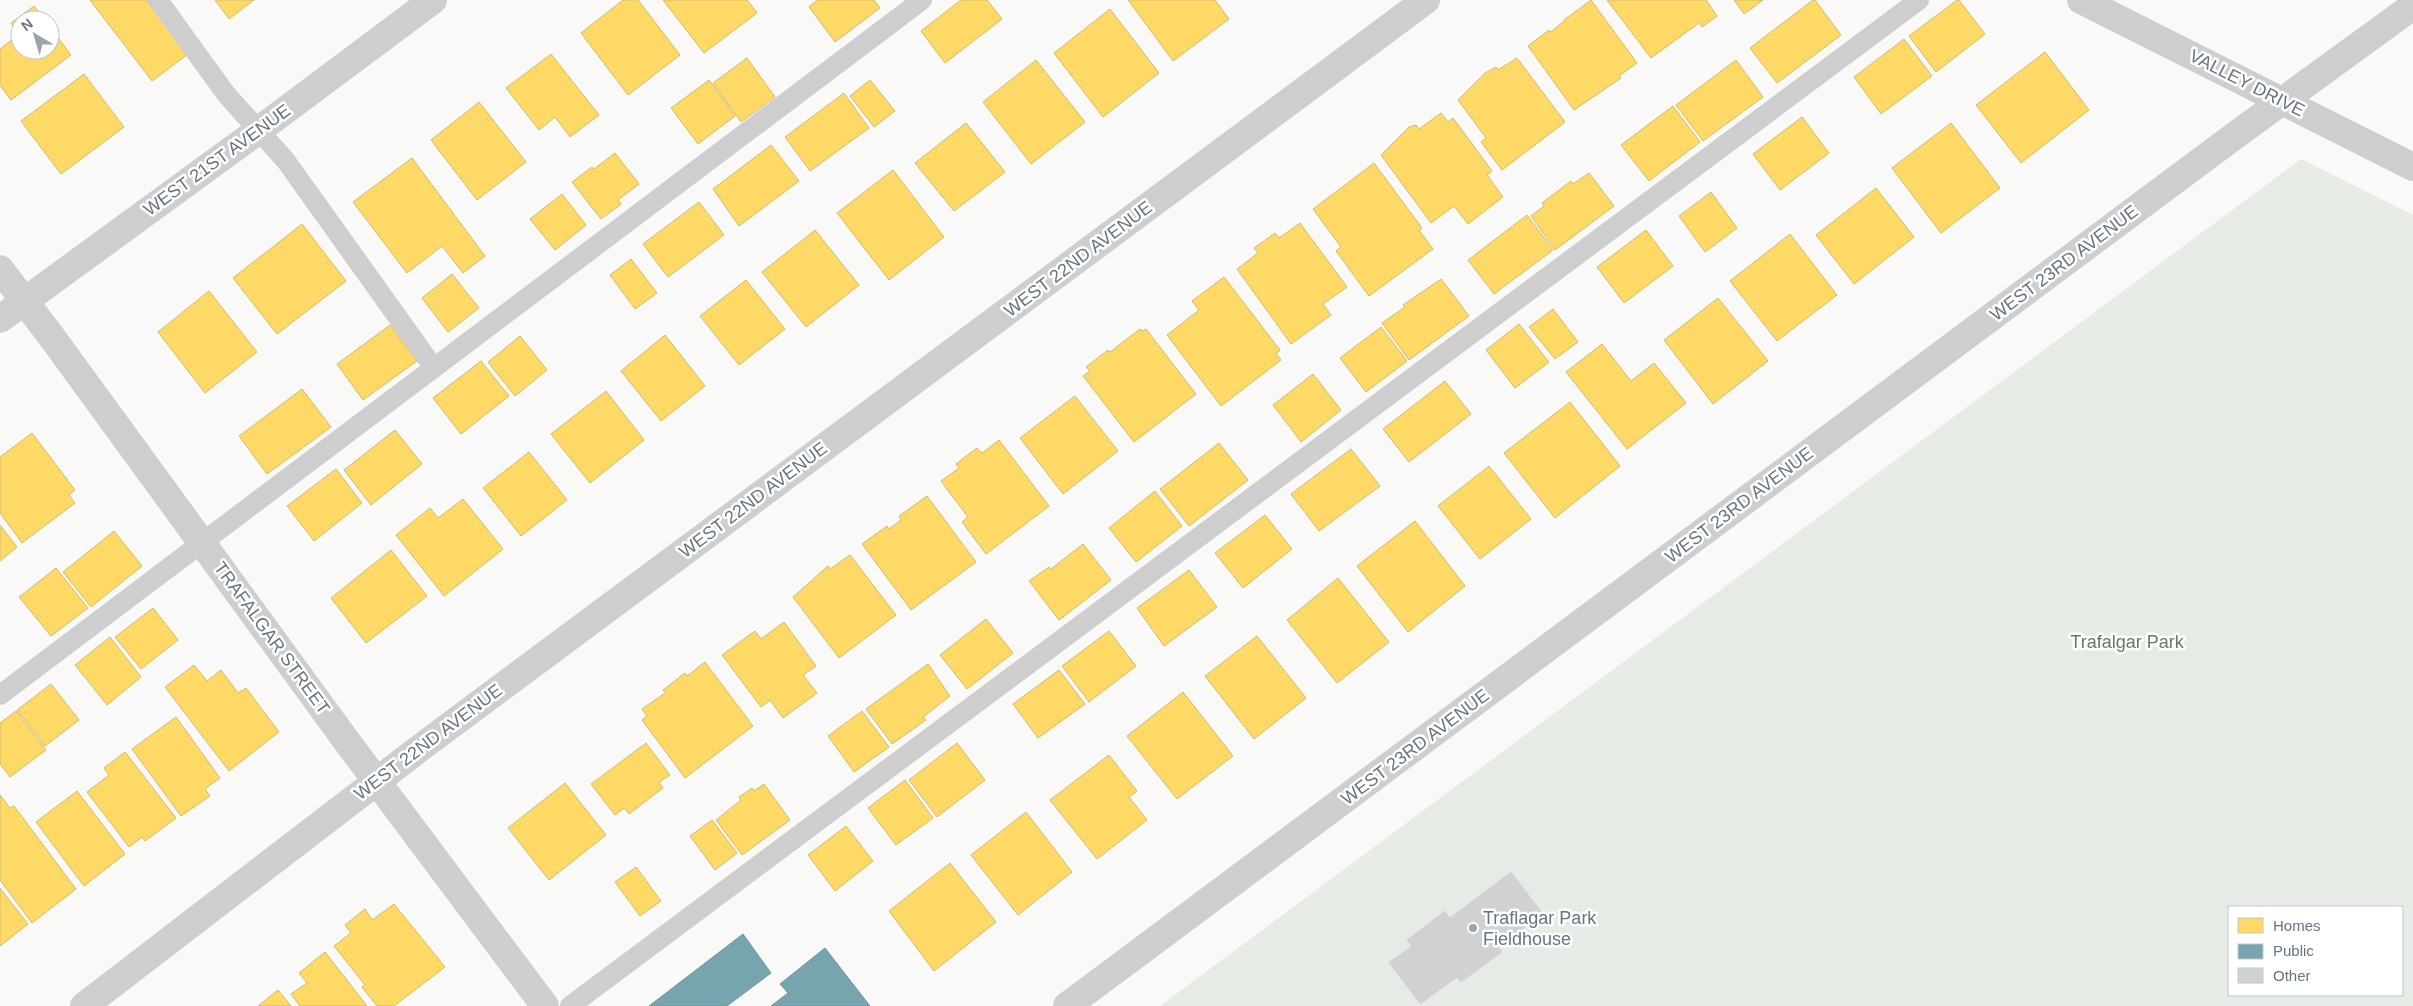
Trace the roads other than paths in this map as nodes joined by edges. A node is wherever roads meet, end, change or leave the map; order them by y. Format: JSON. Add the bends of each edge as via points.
{"nodes":[{"id":1,"x":158,"y":0,"type":"edge"},
{"id":2,"x":432,"y":0,"type":"edge"},
{"id":3,"x":922,"y":0,"type":"edge"},
{"id":4,"x":1426,"y":0,"type":"edge"},
{"id":5,"x":1919,"y":0,"type":"edge"},
{"id":6,"x":2081,"y":0,"type":"edge"},
{"id":7,"x":2413,"y":6,"type":"edge"},
{"id":8,"x":2282,"y":101,"type":"junction"},
{"id":9,"x":259,"y":130,"type":"junction"},
{"id":10,"x":2413,"y":167,"type":"edge"},
{"id":11,"x":0,"y":269,"type":"edge"},
{"id":12,"x":24,"y":300,"type":"junction"},
{"id":13,"x":0,"y":319,"type":"edge"},
{"id":14,"x":434,"y":368,"type":"junction"},
{"id":15,"x":202,"y":542,"type":"junction"},
{"id":16,"x":0,"y":695,"type":"edge"},
{"id":17,"x":376,"y":781,"type":"junction"},
{"id":18,"x":84,"y":1006,"type":"edge"},
{"id":19,"x":545,"y":1006,"type":"edge"},
{"id":20,"x":570,"y":1006,"type":"edge"},
{"id":21,"x":1067,"y":1006,"type":"edge"}],
"edges":[{"from":1,"to":9,"type":"lane","via":[[226,94]]},
{"from":2,"to":9,"type":"street","name":"WEST 21ST AVENUE"},
{"from":3,"to":14,"type":"lane"},
{"from":4,"to":17,"type":"street","name":"WEST 22ND AVENUE"},
{"from":5,"to":20,"type":"lane"},
{"from":6,"to":8,"type":"street","name":"VALLEY DRIVE"},
{"from":7,"to":8,"type":"street","name":"WEST 23RD AVENUE"},
{"from":8,"to":10,"type":"street","name":"VALLEY DRIVE"},
{"from":8,"to":21,"type":"street","name":"WEST 23RD AVENUE"},
{"from":9,"to":12,"type":"street","name":"WEST 21ST AVENUE"},
{"from":9,"to":14,"type":"lane","via":[[286,160]]},
{"from":11,"to":12,"type":"street","name":"TRAFALGAR STREET"},
{"from":12,"to":13,"type":"street","name":"WEST 21ST AVENUE"},
{"from":12,"to":15,"type":"street","name":"TRAFALGAR STREET"},
{"from":14,"to":15,"type":"lane"},
{"from":15,"to":16,"type":"lane"},
{"from":15,"to":17,"type":"street","name":"TRAFALGAR STREET"},
{"from":17,"to":18,"type":"street","name":"WEST 22ND AVENUE"},
{"from":17,"to":19,"type":"street","name":"TRAFALGAR STREET"}]}
